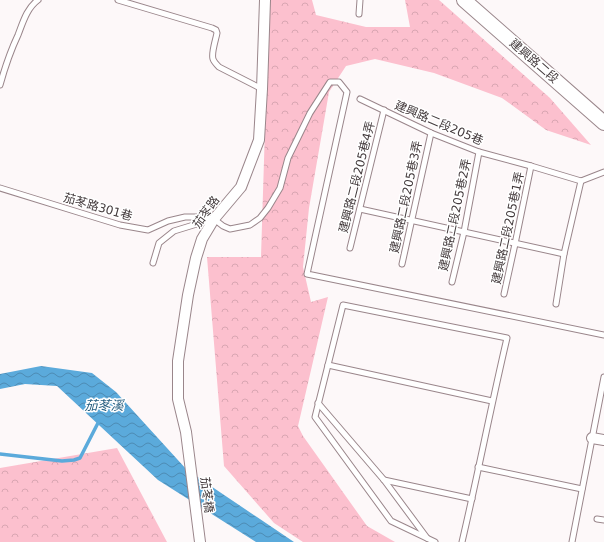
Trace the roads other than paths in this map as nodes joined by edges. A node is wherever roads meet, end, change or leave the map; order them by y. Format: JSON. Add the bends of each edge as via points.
{"nodes":[{"id":1,"x":38,"y":0,"type":"edge"},
{"id":2,"x":118,"y":0,"type":"edge"},
{"id":3,"x":265,"y":0,"type":"edge"},
{"id":4,"x":360,"y":0,"type":"edge"},
{"id":5,"x":464,"y":0,"type":"edge"},
{"id":6,"x":360,"y":14,"type":"dead end"},
{"id":7,"x":0,"y":85,"type":"edge"},
{"id":8,"x":262,"y":89,"type":"junction"},
{"id":9,"x":360,"y":99,"type":"dead end"},
{"id":10,"x":384,"y":110,"type":"junction"},
{"id":11,"x":604,"y":123,"type":"edge"},
{"id":12,"x":431,"y":133,"type":"junction"},
{"id":13,"x":479,"y":152,"type":"junction"},
{"id":14,"x":531,"y":166,"type":"junction"},
{"id":15,"x":604,"y":172,"type":"edge"},
{"id":16,"x":581,"y":181,"type":"junction"},
{"id":17,"x":0,"y":188,"type":"edge"},
{"id":18,"x":360,"y":209,"type":"junction"},
{"id":19,"x":214,"y":219,"type":"junction"},
{"id":20,"x":411,"y":221,"type":"junction"},
{"id":21,"x":464,"y":232,"type":"junction"},
{"id":22,"x":515,"y":244,"type":"junction"},
{"id":23,"x":350,"y":248,"type":"dead end"},
{"id":24,"x":564,"y":254,"type":"junction"},
{"id":25,"x":152,"y":263,"type":"dead end"},
{"id":26,"x":402,"y":264,"type":"dead end"},
{"id":27,"x":452,"y":282,"type":"dead end"},
{"id":28,"x":504,"y":294,"type":"dead end"},
{"id":29,"x":556,"y":304,"type":"dead end"},
{"id":30,"x":604,"y":335,"type":"edge"},
{"id":31,"x":328,"y":365,"type":"junction"},
{"id":32,"x":604,"y":377,"type":"edge"},
{"id":33,"x":492,"y":401,"type":"junction"},
{"id":34,"x":318,"y":403,"type":"junction"},
{"id":35,"x":592,"y":438,"type":"junction"},
{"id":36,"x":604,"y":440,"type":"edge"},
{"id":37,"x":190,"y":466,"type":"joint"},
{"id":38,"x":478,"y":467,"type":"junction"},
{"id":39,"x":384,"y":480,"type":"junction"},
{"id":40,"x":582,"y":489,"type":"junction"},
{"id":41,"x":472,"y":499,"type":"junction"},
{"id":42,"x":597,"y":519,"type":"dead end"},
{"id":43,"x":604,"y":520,"type":"edge"},
{"id":44,"x":428,"y":538,"type":"junction"},
{"id":45,"x":200,"y":542,"type":"edge"},
{"id":46,"x":435,"y":542,"type":"edge"},
{"id":47,"x":462,"y":542,"type":"edge"},
{"id":48,"x":572,"y":542,"type":"edge"}],
"edges":[{"from":1,"to":7,"type":"lane","via":[[26,16],[7,60]]},
{"from":2,"to":8,"type":"lane","via":[[216,30],[212,56],[218,67]]},
{"from":3,"to":8,"type":"street","name":"茄苳路"},
{"from":4,"to":6,"type":"lane"},
{"from":5,"to":11,"type":"street","name":"建興路二段"},
{"from":8,"to":19,"type":"street","name":"茄苳路","via":[[259,140],[241,187]]},
{"from":9,"to":10,"type":"lane","name":"建興路二段205巷"},
{"from":10,"to":12,"type":"lane","name":"建興路二段205巷"},
{"from":10,"to":18,"type":"lane","name":"建興路二段205巷4弄"},
{"from":12,"to":13,"type":"lane","name":"建興路二段205巷"},
{"from":12,"to":20,"type":"lane","name":"建興路二段205巷3弄"},
{"from":13,"to":14,"type":"lane","name":"建興路二段205巷"},
{"from":13,"to":21,"type":"lane","name":"建興路二段205巷2弄"},
{"from":14,"to":16,"type":"lane","name":"建興路二段205巷"},
{"from":14,"to":22,"type":"lane","name":"建興路二段205巷1弄"},
{"from":15,"to":16,"type":"lane"},
{"from":16,"to":24,"type":"lane"},
{"from":17,"to":19,"type":"lane","name":"茄苳路301巷","via":[[120,226],[148,230],[185,217]]},
{"from":18,"to":20,"type":"lane"},
{"from":18,"to":23,"type":"lane","name":"建興路二段205巷4弄"},
{"from":19,"to":25,"type":"lane","via":[[174,231],[159,243]]},
{"from":19,"to":30,"type":"lane","via":[[230,229],[250,225],[260,218],[280,188],[288,158],[310,114],[330,82],[339,82],[348,92],[307,274]]},
{"from":19,"to":37,"type":"street","name":"茄苳路","via":[[202,239],[196,258],[178,361],[178,400],[186,432]]},
{"from":20,"to":21,"type":"lane"},
{"from":20,"to":26,"type":"lane","name":"建興路二段205巷3弄"},
{"from":21,"to":22,"type":"lane"},
{"from":21,"to":27,"type":"lane","name":"建興路二段205巷2弄"},
{"from":22,"to":24,"type":"lane"},
{"from":22,"to":28,"type":"lane","name":"建興路二段205巷1弄"},
{"from":24,"to":29,"type":"lane"},
{"from":31,"to":33,"type":"lane"},
{"from":31,"to":33,"type":"lane","via":[[343,305],[507,338]]},
{"from":31,"to":34,"type":"lane"},
{"from":32,"to":35,"type":"lane"},
{"from":33,"to":38,"type":"lane"},
{"from":34,"to":39,"type":"lane"},
{"from":34,"to":44,"type":"lane","via":[[315,417],[391,520]]},
{"from":35,"to":36,"type":"street"},
{"from":35,"to":40,"type":"lane"},
{"from":37,"to":45,"type":"street","name":"茄苳橋"},
{"from":38,"to":40,"type":"lane"},
{"from":38,"to":41,"type":"lane"},
{"from":39,"to":41,"type":"lane"},
{"from":39,"to":44,"type":"lane"},
{"from":40,"to":48,"type":"lane"},
{"from":41,"to":47,"type":"lane"},
{"from":42,"to":43,"type":"lane"},
{"from":44,"to":46,"type":"lane"}]}
